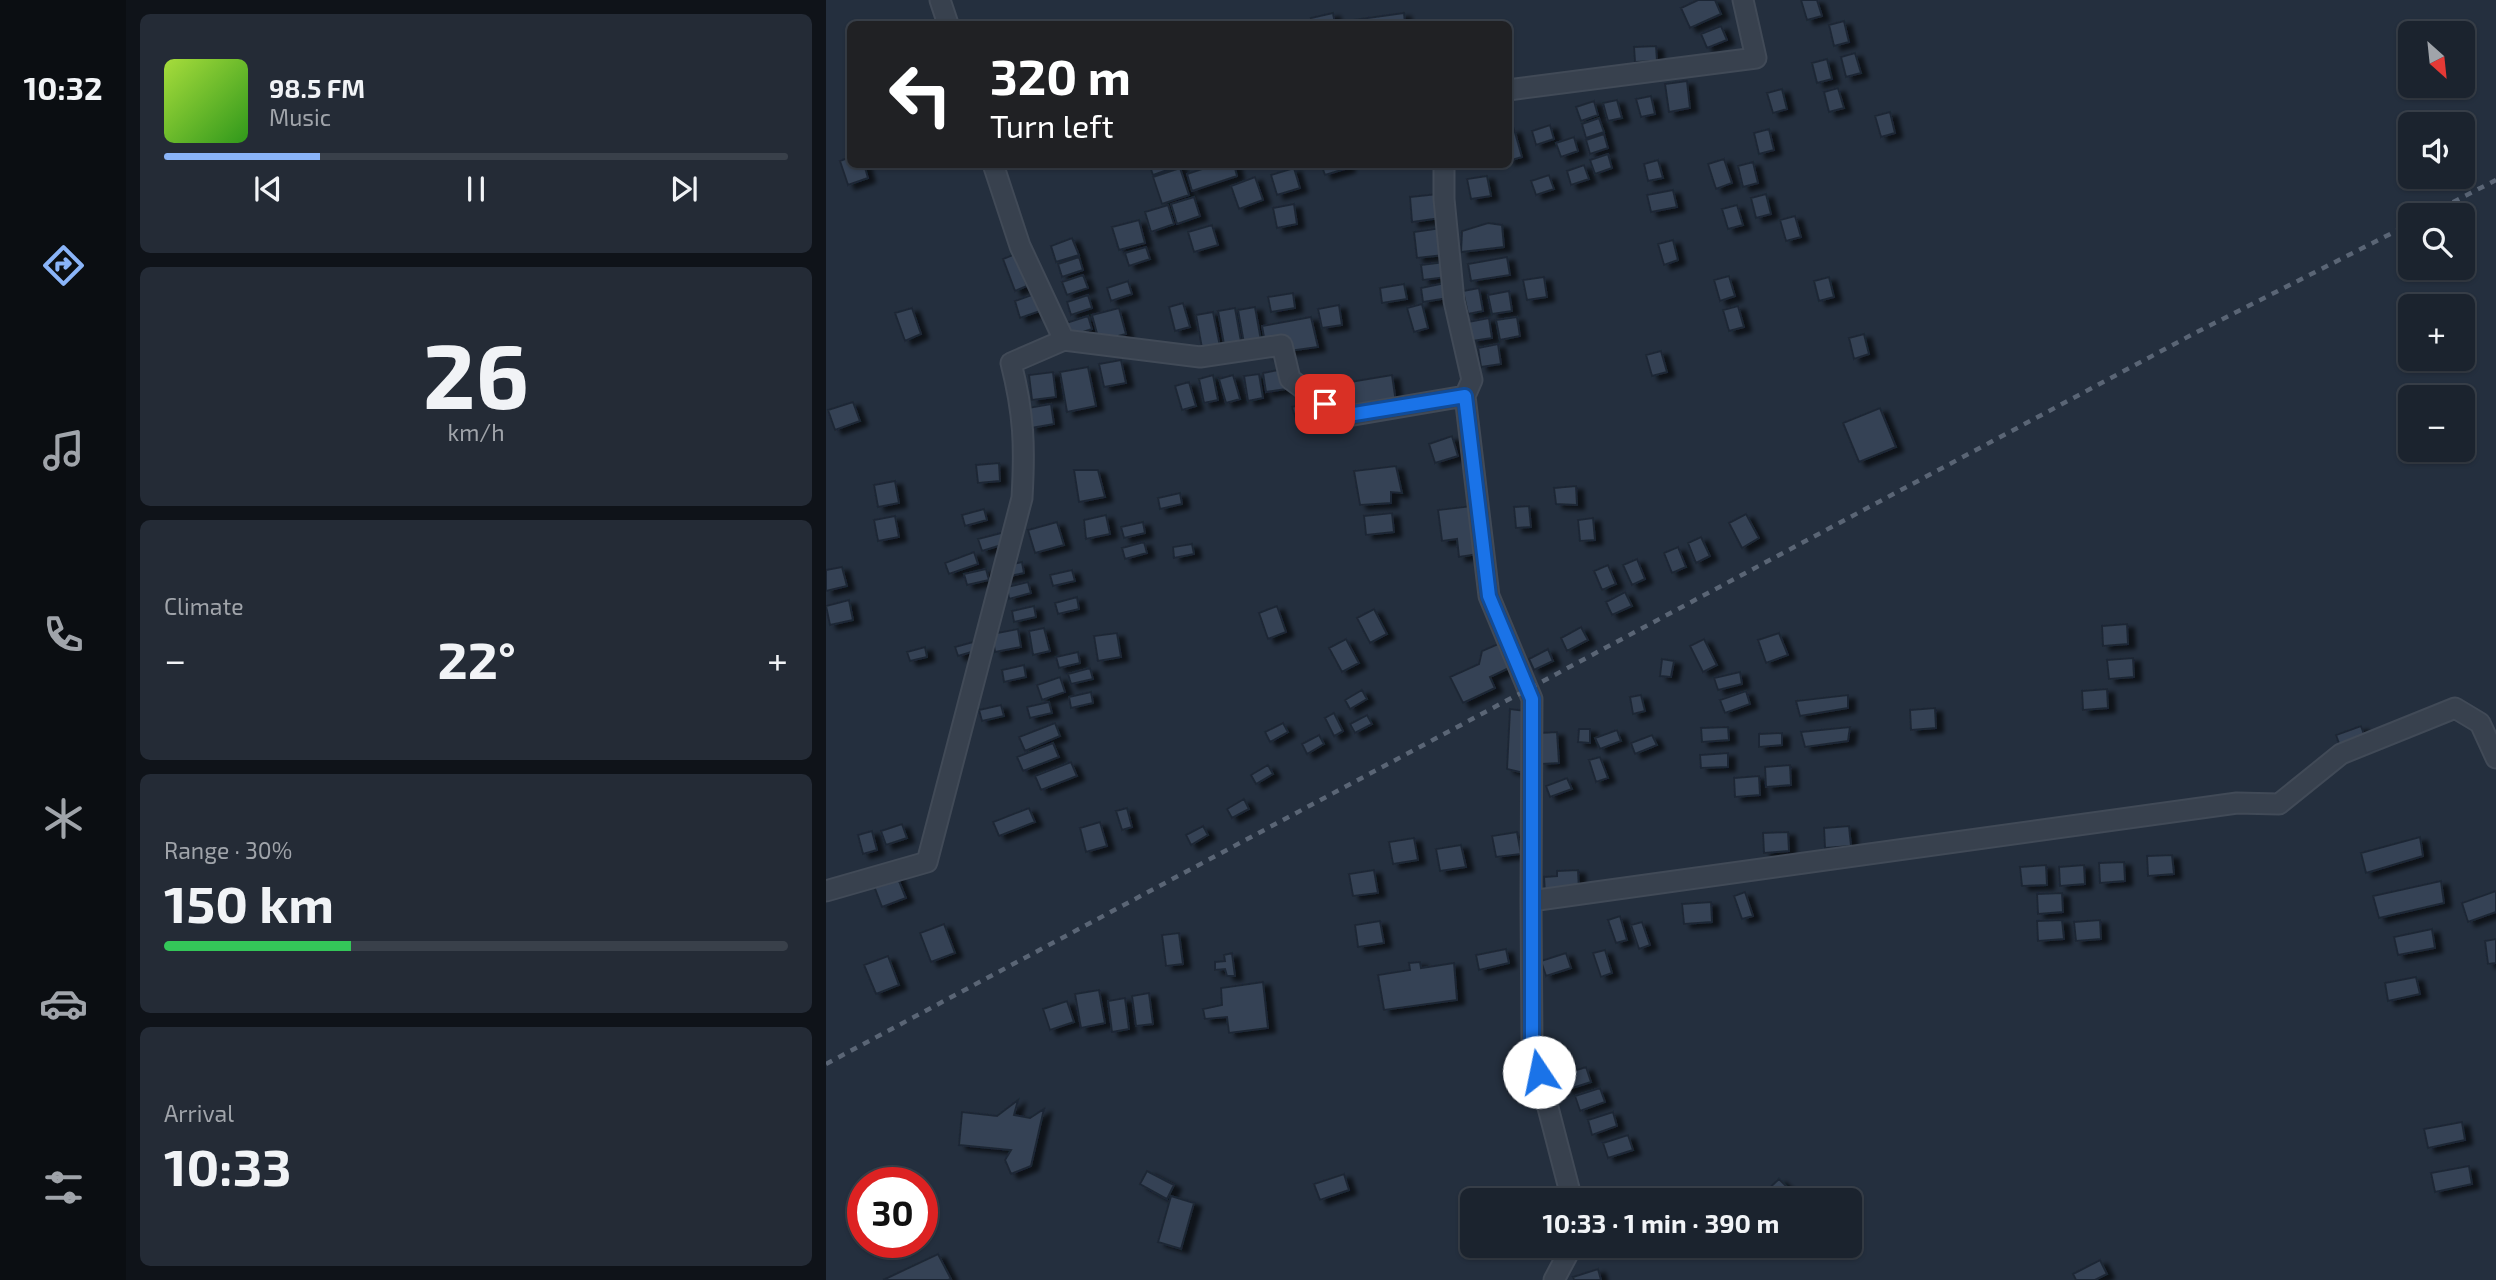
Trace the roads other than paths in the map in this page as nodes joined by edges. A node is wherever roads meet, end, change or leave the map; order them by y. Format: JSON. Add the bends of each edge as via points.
{"nodes":[{"id":1,"x":940,"y":0,"type":"edge"},
{"id":2,"x":1743,"y":0,"type":"edge"},
{"id":3,"x":947,"y":21,"type":"edge"},
{"id":4,"x":1512,"y":89,"type":"edge"},
{"id":5,"x":994,"y":168,"type":"edge"},
{"id":6,"x":1444,"y":168,"type":"edge"},
{"id":7,"x":1064,"y":340,"type":"junction"},
{"id":8,"x":1465,"y":396,"type":"junction"},
{"id":9,"x":2496,"y":758,"type":"edge"},
{"id":10,"x":826,"y":891,"type":"edge"},
{"id":11,"x":1531,"y":901,"type":"junction"},
{"id":12,"x":1569,"y":1188,"type":"edge"},
{"id":13,"x":1566,"y":1258,"type":"edge"},
{"id":14,"x":1554,"y":1280,"type":"edge"}],
"edges":[{"from":1,"to":3,"type":"street"},
{"from":2,"to":4,"type":"street","via":[[1756,58]]},
{"from":5,"to":7,"type":"street","via":[[1020,246]]},
{"from":6,"to":8,"type":"street","via":[[1454,301],[1472,380]]},
{"from":7,"to":8,"type":"street","via":[[1200,357],[1282,345],[1290,379],[1342,416]]},
{"from":7,"to":10,"type":"street","via":[[1011,363],[1021,402],[1025,449],[1022,498],[927,862]]},
{"from":8,"to":11,"type":"street","via":[[1489,596],[1532,699]]},
{"from":9,"to":11,"type":"street","via":[[2480,723],[2455,708],[2341,754],[2279,804],[2237,803]]},
{"from":11,"to":12,"type":"street","via":[[1532,1046]]},
{"from":13,"to":14,"type":"street"}]}
